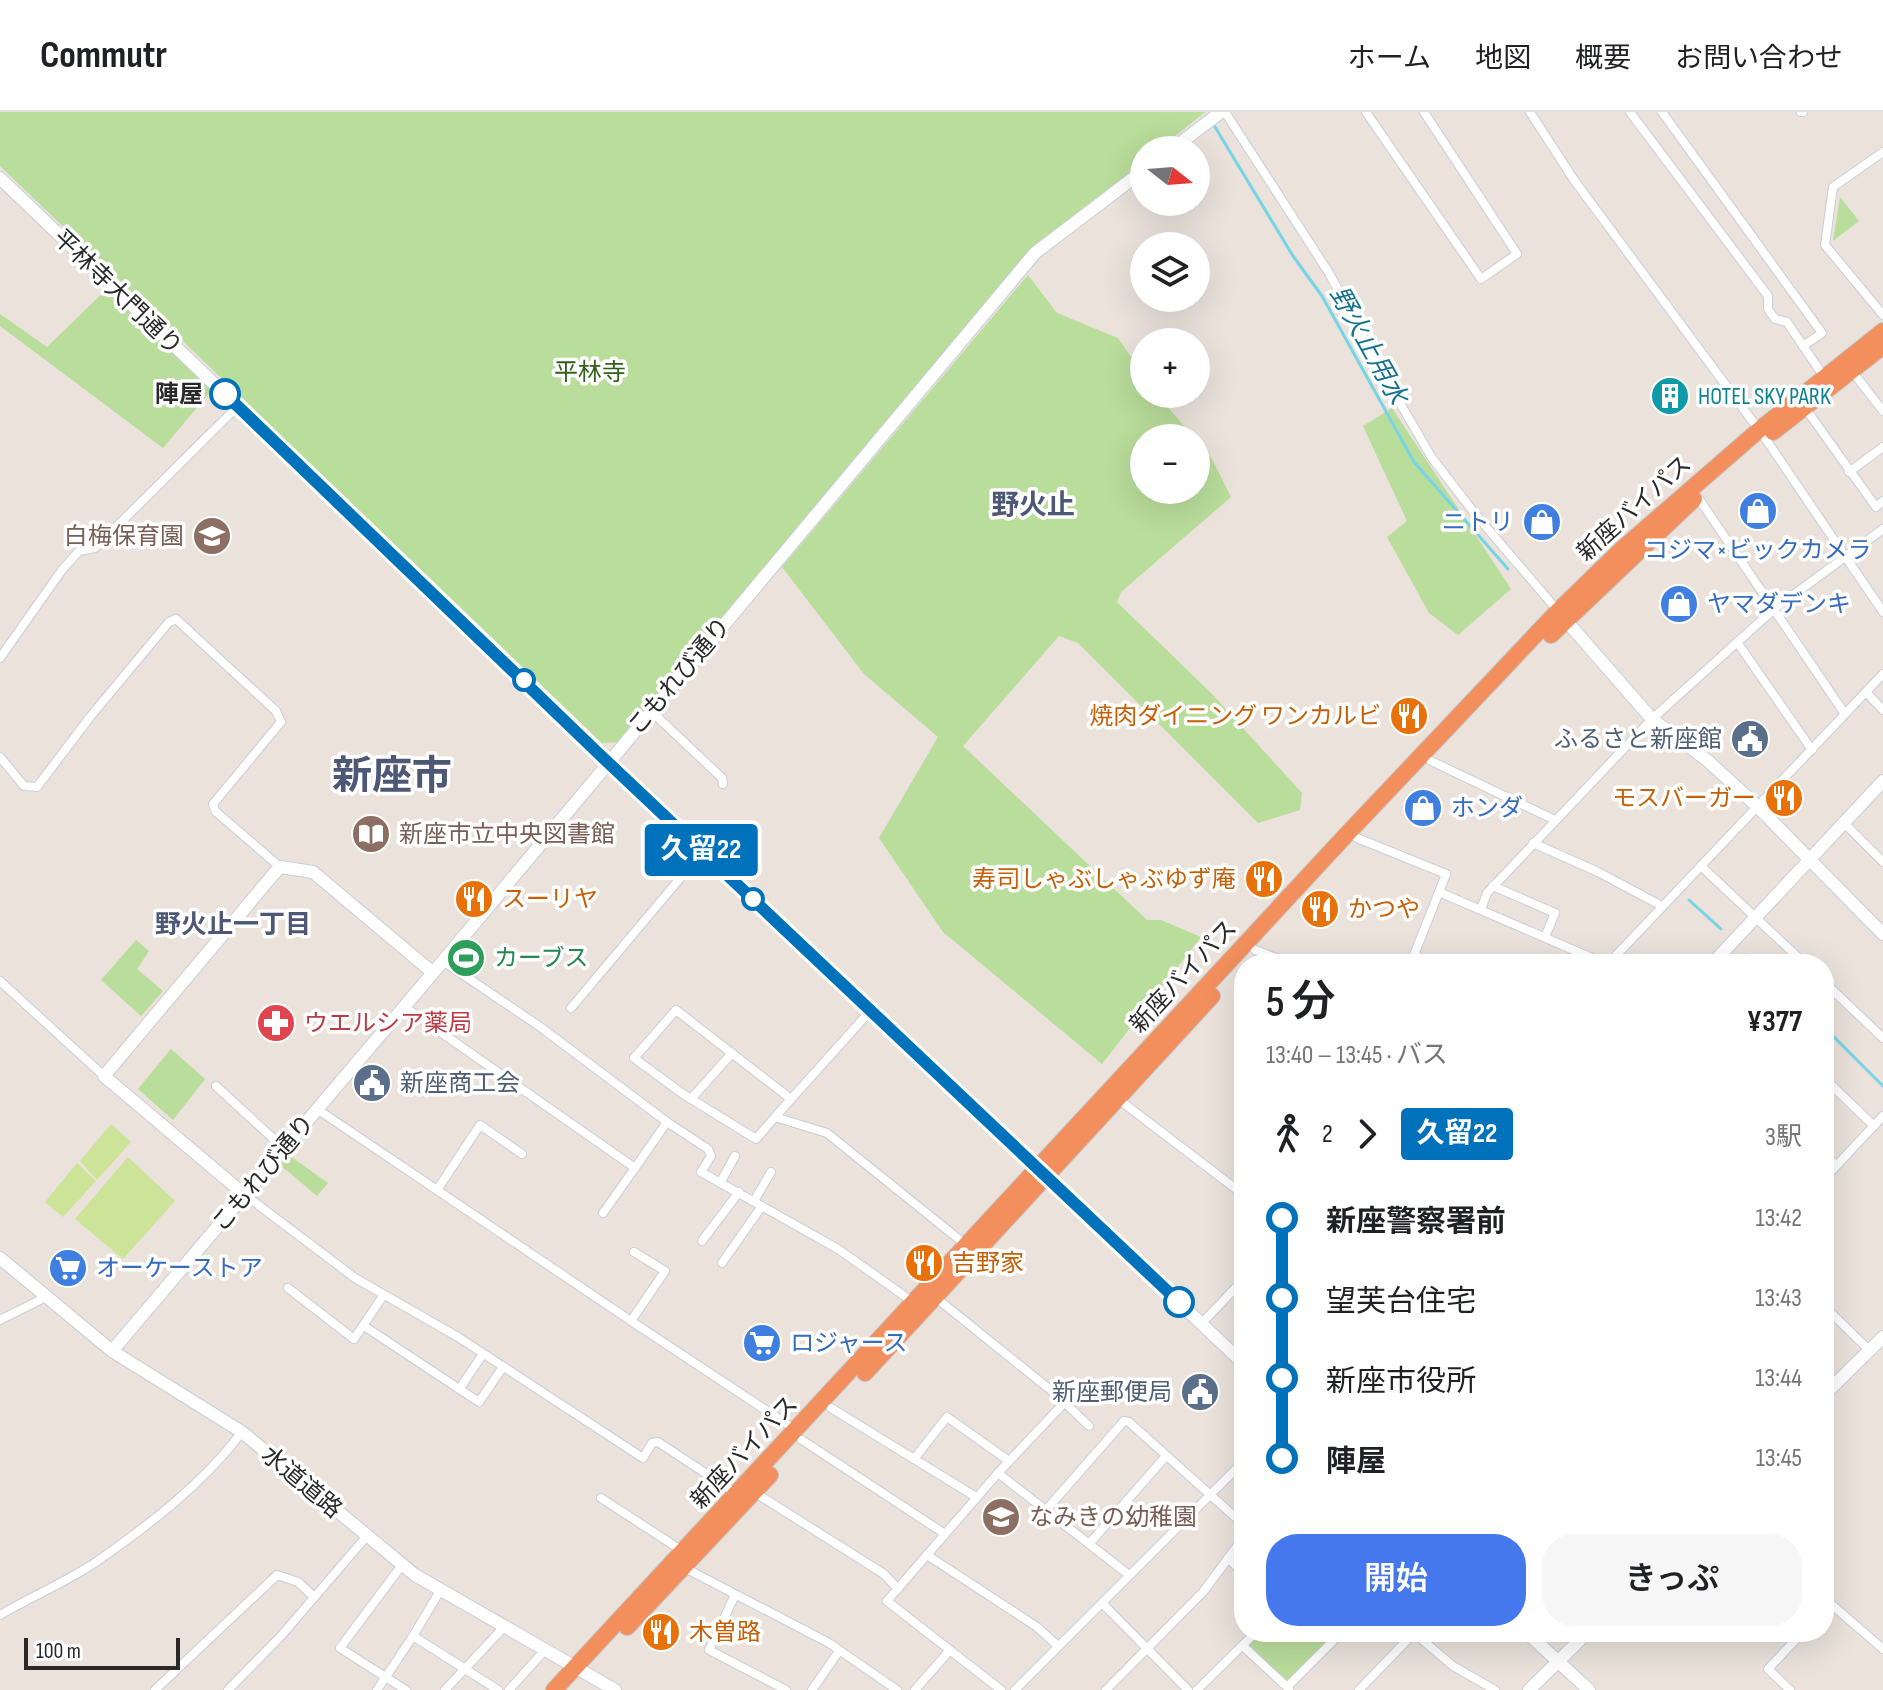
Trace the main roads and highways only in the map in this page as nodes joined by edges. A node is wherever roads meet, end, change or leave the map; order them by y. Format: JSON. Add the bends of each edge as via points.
{"nodes":[{"id":1,"x":1883,"y":331,"type":"edge"},
{"id":2,"x":1883,"y":346,"type":"edge"},
{"id":3,"x":1802,"y":402,"type":"junction"},
{"id":4,"x":1762,"y":434,"type":"junction"},
{"id":5,"x":1562,"y":616,"type":"junction"},
{"id":6,"x":1246,"y":954,"type":"edge"},
{"id":7,"x":1251,"y":954,"type":"edge"},
{"id":8,"x":1234,"y":967,"type":"edge"},
{"id":9,"x":1234,"y":973,"type":"edge"},
{"id":10,"x":1042,"y":1172,"type":"junction"},
{"id":11,"x":800,"y":1435,"type":"junction"},
{"id":12,"x":579,"y":1670,"type":"junction"},
{"id":13,"x":554,"y":1690,"type":"edge"},
{"id":14,"x":569,"y":1690,"type":"edge"}],
"edges":[{"from":1,"to":3,"type":"highway","name":"新座バイパス","via":[[1824,377]]},
{"from":2,"to":3,"type":"highway","name":"新座バイパス"},
{"from":3,"to":4,"type":"highway","name":"新座バイパス"},
{"from":4,"to":5,"type":"highway","name":"新座バイパス"},
{"from":4,"to":5,"type":"highway","name":"新座バイパス","via":[[1622,549]]},
{"from":5,"to":6,"type":"highway","name":"新座バイパス"},
{"from":5,"to":7,"type":"highway","name":"新座バイパス"},
{"from":8,"to":10,"type":"highway","name":"新座バイパス"},
{"from":9,"to":10,"type":"highway","name":"新座バイパス"},
{"from":10,"to":11,"type":"highway","name":"新座バイパス","via":[[913,1302]]},
{"from":10,"to":11,"type":"highway","name":"新座バイパス","via":[[935,1297]]},
{"from":11,"to":12,"type":"highway","name":"新座バイパス"},
{"from":12,"to":13,"type":"highway","name":"新座バイパス"},
{"from":12,"to":14,"type":"highway","name":"新座バイパス"}]}
